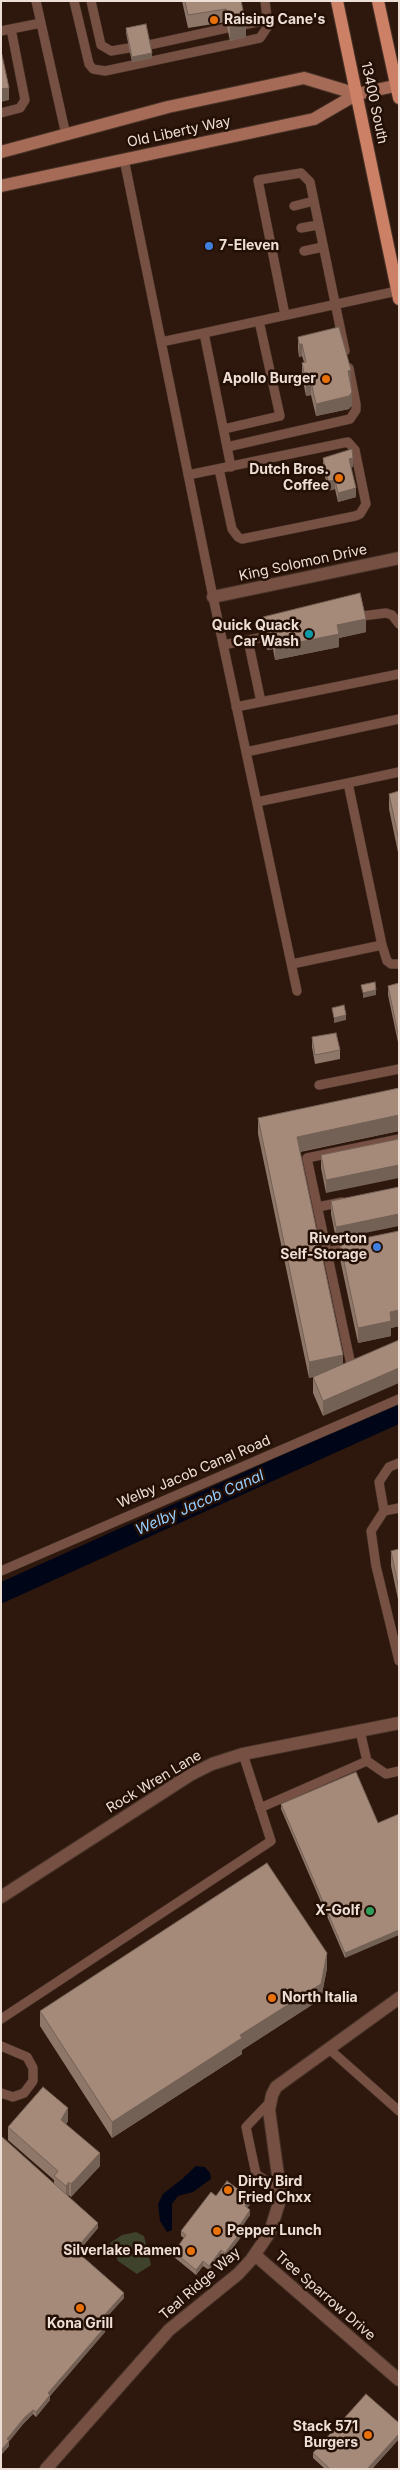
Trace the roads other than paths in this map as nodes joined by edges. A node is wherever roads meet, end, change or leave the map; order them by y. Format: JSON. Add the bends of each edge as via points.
{"nodes":[{"id":1,"x":36,"y":1,"type":"edge"},
{"id":2,"x":74,"y":1,"type":"edge"},
{"id":3,"x":91,"y":1,"type":"edge"},
{"id":4,"x":265,"y":1,"type":"edge"},
{"id":5,"x":337,"y":1,"type":"edge"},
{"id":6,"x":378,"y":1,"type":"edge"},
{"id":7,"x":268,"y":20,"type":"junction"},
{"id":8,"x":41,"y":23,"type":"junction"},
{"id":9,"x":243,"y":25,"type":"edge"},
{"id":10,"x":227,"y":28,"type":"edge"},
{"id":11,"x":11,"y":29,"type":"junction"},
{"id":12,"x":1,"y":31,"type":"edge"},
{"id":13,"x":149,"y":44,"type":"edge"},
{"id":14,"x":129,"y":48,"type":"edge"},
{"id":15,"x":397,"y":85,"type":"edge"},
{"id":16,"x":357,"y":94,"type":"junction"},
{"id":17,"x":399,"y":98,"type":"edge"},
{"id":18,"x":1,"y":113,"type":"edge"},
{"id":19,"x":66,"y":135,"type":"junction"},
{"id":20,"x":1,"y":152,"type":"edge"},
{"id":21,"x":124,"y":159,"type":"junction"},
{"id":22,"x":1,"y":186,"type":"edge"},
{"id":23,"x":314,"y":201,"type":"junction"},
{"id":24,"x":294,"y":206,"type":"dead end"},
{"id":25,"x":318,"y":225,"type":"junction"},
{"id":26,"x":301,"y":228,"type":"dead end"},
{"id":27,"x":323,"y":247,"type":"junction"},
{"id":28,"x":304,"y":251,"type":"dead end"},
{"id":29,"x":398,"y":295,"type":"edge"},
{"id":30,"x":335,"y":305,"type":"junction"},
{"id":31,"x":285,"y":315,"type":"junction"},
{"id":32,"x":259,"y":321,"type":"junction"},
{"id":33,"x":204,"y":333,"type":"junction"},
{"id":34,"x":161,"y":342,"type":"junction"},
{"id":35,"x":224,"y":429,"type":"junction"},
{"id":36,"x":227,"y":447,"type":"junction"},
{"id":37,"x":231,"y":467,"type":"junction"},
{"id":38,"x":219,"y":469,"type":"junction"},
{"id":39,"x":188,"y":475,"type":"junction"},
{"id":40,"x":399,"y":558,"type":"edge"},
{"id":41,"x":213,"y":597,"type":"junction"},
{"id":42,"x":362,"y":616,"type":"edge"},
{"id":43,"x":399,"y":624,"type":"edge"},
{"id":44,"x":264,"y":637,"type":"edge"},
{"id":45,"x":248,"y":640,"type":"junction"},
{"id":46,"x":223,"y":645,"type":"junction"},
{"id":47,"x":399,"y":674,"type":"edge"},
{"id":48,"x":261,"y":702,"type":"junction"},
{"id":49,"x":236,"y":707,"type":"junction"},
{"id":50,"x":399,"y":719,"type":"edge"},
{"id":51,"x":246,"y":752,"type":"junction"},
{"id":52,"x":399,"y":772,"type":"edge"},
{"id":53,"x":348,"y":783,"type":"junction"},
{"id":54,"x":257,"y":802,"type":"junction"},
{"id":55,"x":382,"y":945,"type":"junction"},
{"id":56,"x":292,"y":964,"type":"junction"},
{"id":57,"x":399,"y":964,"type":"edge"},
{"id":58,"x":297,"y":991,"type":"dead end"},
{"id":59,"x":399,"y":1069,"type":"edge"},
{"id":60,"x":319,"y":1085,"type":"dead end"},
{"id":61,"x":399,"y":1139,"type":"edge"},
{"id":62,"x":354,"y":1200,"type":"edge"},
{"id":63,"x":318,"y":1207,"type":"junction"},
{"id":64,"x":363,"y":1245,"type":"edge"},
{"id":65,"x":327,"y":1252,"type":"junction"},
{"id":66,"x":367,"y":1358,"type":"edge"},
{"id":67,"x":399,"y":1399,"type":"edge"},
{"id":68,"x":399,"y":1463,"type":"edge"},
{"id":69,"x":399,"y":1508,"type":"edge"},
{"id":70,"x":384,"y":1511,"type":"junction"},
{"id":71,"x":1,"y":1571,"type":"edge"},
{"id":72,"x":399,"y":1661,"type":"edge"},
{"id":73,"x":399,"y":1723,"type":"edge"},
{"id":74,"x":360,"y":1731,"type":"junction"},
{"id":75,"x":242,"y":1754,"type":"junction"},
{"id":76,"x":367,"y":1761,"type":"junction"},
{"id":77,"x":399,"y":1771,"type":"edge"},
{"id":78,"x":260,"y":1808,"type":"junction"},
{"id":79,"x":1,"y":1897,"type":"edge"},
{"id":80,"x":399,"y":1998,"type":"edge"},
{"id":81,"x":1,"y":2019,"type":"edge"},
{"id":82,"x":1,"y":2046,"type":"edge"},
{"id":83,"x":328,"y":2048,"type":"junction"},
{"id":84,"x":1,"y":2093,"type":"edge"},
{"id":85,"x":270,"y":2102,"type":"junction"},
{"id":86,"x":399,"y":2111,"type":"edge"},
{"id":87,"x":280,"y":2190,"type":"junction"},
{"id":88,"x":255,"y":2255,"type":"junction"},
{"id":89,"x":399,"y":2380,"type":"edge"},
{"id":90,"x":46,"y":2469,"type":"edge"}],
"edges":[{"from":1,"to":8,"type":"lane"},
{"from":2,"to":7,"type":"lane","via":[[86,58],[99,71],[254,40],[265,32]]},
{"from":3,"to":14,"type":"lane","via":[[101,45],[111,51]]},
{"from":4,"to":7,"type":"lane"},
{"from":5,"to":16,"type":"main road","name":"13400 South"},
{"from":6,"to":15,"type":"main road","name":"13400 South"},
{"from":7,"to":9,"type":"lane"},
{"from":8,"to":11,"type":"lane"},
{"from":8,"to":19,"type":"lane"},
{"from":10,"to":13,"type":"lane"},
{"from":11,"to":12,"type":"lane"},
{"from":11,"to":18,"type":"lane","via":[[25,100],[20,108]]},
{"from":15,"to":16,"type":"street","name":"Old Liberty Way"},
{"from":15,"to":17,"type":"main road","name":"13400 South"},
{"from":16,"to":19,"type":"street","name":"Old Liberty Way","via":[[304,78],[168,108]]},
{"from":16,"to":21,"type":"street","name":"Old Liberty Way","via":[[314,118]]},
{"from":16,"to":29,"type":"main road","name":"13400 South"},
{"from":19,"to":20,"type":"street","name":"Old Liberty Way"},
{"from":21,"to":22,"type":"street","name":"Old Liberty Way"},
{"from":21,"to":34,"type":"lane"},
{"from":23,"to":24,"type":"lane"},
{"from":23,"to":25,"type":"lane"},
{"from":23,"to":31,"type":"lane","via":[[310,182],[301,173],[258,180],[274,234]]},
{"from":25,"to":26,"type":"lane"},
{"from":25,"to":27,"type":"lane"},
{"from":27,"to":28,"type":"lane"},
{"from":27,"to":30,"type":"lane"},
{"from":29,"to":30,"type":"lane"},
{"from":30,"to":31,"type":"lane"},
{"from":30,"to":36,"type":"lane","via":[[356,404],[354,415],[345,421]]},
{"from":31,"to":32,"type":"lane"},
{"from":32,"to":33,"type":"lane"},
{"from":32,"to":35,"type":"lane","via":[[280,416]]},
{"from":33,"to":34,"type":"lane"},
{"from":33,"to":35,"type":"lane"},
{"from":34,"to":39,"type":"lane"},
{"from":35,"to":36,"type":"lane"},
{"from":36,"to":37,"type":"lane"},
{"from":37,"to":38,"type":"lane"},
{"from":37,"to":38,"type":"lane","via":[[342,442],[353,445],[366,504],[360,514],[242,539],[232,529]]},
{"from":38,"to":39,"type":"lane"},
{"from":39,"to":41,"type":"lane"},
{"from":40,"to":41,"type":"street","name":"King Solomon Drive"},
{"from":41,"to":46,"type":"lane"},
{"from":42,"to":43,"type":"lane","via":[[386,613]]},
{"from":44,"to":45,"type":"lane"},
{"from":45,"to":46,"type":"lane"},
{"from":45,"to":48,"type":"lane"},
{"from":46,"to":49,"type":"lane"},
{"from":47,"to":48,"type":"lane"},
{"from":48,"to":49,"type":"lane"},
{"from":49,"to":51,"type":"lane"},
{"from":50,"to":51,"type":"lane"},
{"from":51,"to":54,"type":"lane"},
{"from":52,"to":53,"type":"lane"},
{"from":53,"to":54,"type":"lane"},
{"from":53,"to":55,"type":"lane"},
{"from":54,"to":56,"type":"lane"},
{"from":55,"to":56,"type":"lane"},
{"from":55,"to":57,"type":"lane","via":[[387,961]]},
{"from":56,"to":58,"type":"lane"},
{"from":59,"to":60,"type":"lane"},
{"from":61,"to":63,"type":"lane","via":[[307,1158]]},
{"from":62,"to":63,"type":"lane"},
{"from":63,"to":65,"type":"lane"},
{"from":64,"to":65,"type":"lane"},
{"from":65,"to":66,"type":"lane","via":[[351,1365]]},
{"from":67,"to":71,"type":"lane","name":"Welby Jacob Canal Road"},
{"from":68,"to":70,"type":"lane","via":[[389,1467],[379,1482]]},
{"from":69,"to":70,"type":"lane"},
{"from":70,"to":72,"type":"lane","via":[[371,1531]]},
{"from":73,"to":74,"type":"street","name":"Rock Wren Lane"},
{"from":74,"to":75,"type":"street","name":"Rock Wren Lane"},
{"from":74,"to":76,"type":"lane"},
{"from":75,"to":78,"type":"lane"},
{"from":75,"to":79,"type":"street","name":"Rock Wren Lane","via":[[190,1775]]},
{"from":76,"to":77,"type":"lane","via":[[386,1774]]},
{"from":76,"to":78,"type":"lane"},
{"from":78,"to":81,"type":"lane","via":[[271,1841]]},
{"from":80,"to":83,"type":"street"},
{"from":82,"to":84,"type":"lane","via":[[27,2057],[33,2068],[33,2081],[24,2093],[13,2097]]},
{"from":83,"to":85,"type":"street","via":[[284,2079],[276,2087]]},
{"from":83,"to":86,"type":"lane"},
{"from":85,"to":87,"type":"street","name":"Teal Ridge Way"},
{"from":85,"to":87,"type":"lane","via":[[246,2127],[256,2174]]},
{"from":87,"to":88,"type":"street","name":"Teal Ridge Way","via":[[270,2232]]},
{"from":88,"to":89,"type":"street","name":"Tree Sparrow Drive"},
{"from":88,"to":90,"type":"street","name":"Teal Ridge Way","via":[[238,2274],[169,2330]]}]}
